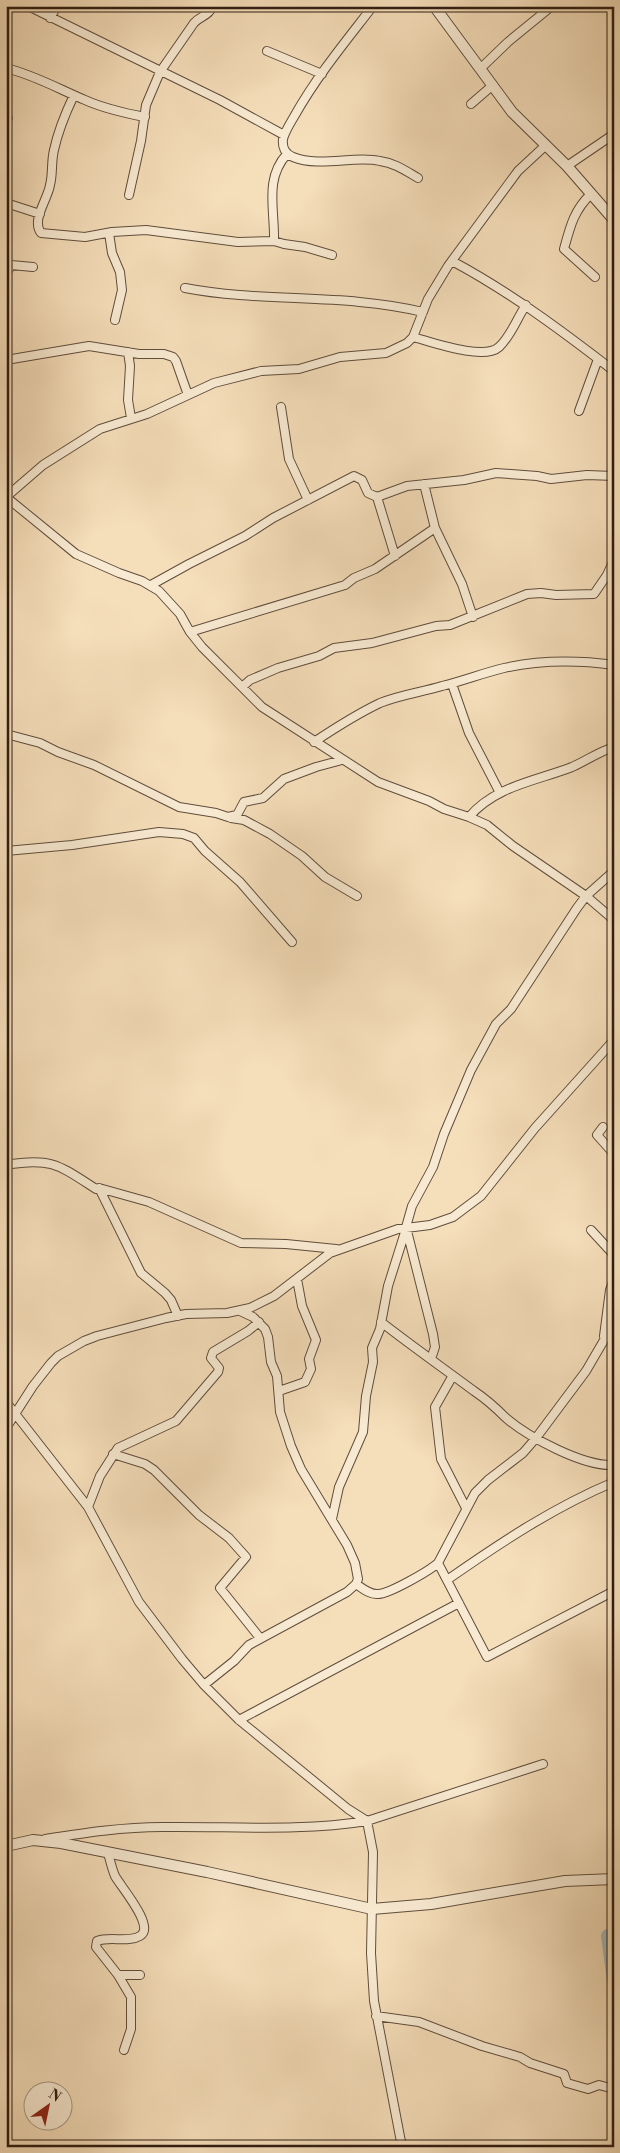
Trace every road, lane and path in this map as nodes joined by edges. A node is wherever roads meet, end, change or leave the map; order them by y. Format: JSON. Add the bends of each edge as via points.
{"nodes":[{"id":1,"x":28,"y":6,"type":"edge"},
{"id":2,"x":58,"y":6,"type":"edge"},
{"id":3,"x":213,"y":6,"type":"edge"},
{"id":4,"x":374,"y":6,"type":"edge"},
{"id":5,"x":434,"y":6,"type":"edge"},
{"id":6,"x":552,"y":6,"type":"edge"},
{"id":7,"x":50,"y":18,"type":"junction"},
{"id":8,"x":267,"y":50,"type":"dead end"},
{"id":9,"x":6,"y":68,"type":"edge"},
{"id":10,"x":481,"y":68,"type":"junction"},
{"id":11,"x":160,"y":72,"type":"junction"},
{"id":12,"x":322,"y":74,"type":"junction"},
{"id":13,"x":493,"y":85,"type":"junction"},
{"id":14,"x":74,"y":95,"type":"junction"},
{"id":15,"x":471,"y":104,"type":"dead end"},
{"id":16,"x":145,"y":117,"type":"junction"},
{"id":17,"x":614,"y":134,"type":"edge"},
{"id":18,"x":284,"y":135,"type":"junction"},
{"id":19,"x":546,"y":145,"type":"junction"},
{"id":20,"x":287,"y":154,"type":"junction"},
{"id":21,"x":566,"y":166,"type":"junction"},
{"id":22,"x":418,"y":178,"type":"dead end"},
{"id":23,"x":591,"y":194,"type":"junction"},
{"id":24,"x":129,"y":195,"type":"dead end"},
{"id":25,"x":6,"y":203,"type":"edge"},
{"id":26,"x":40,"y":214,"type":"junction"},
{"id":27,"x":614,"y":220,"type":"edge"},
{"id":28,"x":109,"y":233,"type":"junction"},
{"id":29,"x":274,"y":241,"type":"junction"},
{"id":30,"x":332,"y":255,"type":"dead end"},
{"id":31,"x":452,"y":261,"type":"junction"},
{"id":32,"x":33,"y":268,"type":"dead end"},
{"id":33,"x":6,"y":274,"type":"edge"},
{"id":34,"x":595,"y":277,"type":"dead end"},
{"id":35,"x":185,"y":288,"type":"dead end"},
{"id":36,"x":526,"y":305,"type":"junction"},
{"id":37,"x":423,"y":312,"type":"junction"},
{"id":38,"x":116,"y":320,"type":"dead end"},
{"id":39,"x":413,"y":337,"type":"junction"},
{"id":40,"x":128,"y":352,"type":"junction"},
{"id":41,"x":598,"y":359,"type":"junction"},
{"id":42,"x":6,"y":360,"type":"edge"},
{"id":43,"x":614,"y":371,"type":"edge"},
{"id":44,"x":188,"y":395,"type":"junction"},
{"id":45,"x":280,"y":407,"type":"dead end"},
{"id":46,"x":580,"y":411,"type":"dead end"},
{"id":47,"x":131,"y":418,"type":"junction"},
{"id":48,"x":614,"y":476,"type":"edge"},
{"id":49,"x":424,"y":484,"type":"junction"},
{"id":50,"x":6,"y":497,"type":"edge"},
{"id":51,"x":377,"y":497,"type":"junction"},
{"id":52,"x":308,"y":500,"type":"junction"},
{"id":53,"x":435,"y":528,"type":"junction"},
{"id":54,"x":395,"y":556,"type":"junction"},
{"id":55,"x":614,"y":560,"type":"edge"},
{"id":56,"x":151,"y":585,"type":"junction"},
{"id":57,"x":473,"y":617,"type":"junction"},
{"id":58,"x":190,"y":632,"type":"junction"},
{"id":59,"x":614,"y":665,"type":"edge"},
{"id":60,"x":452,"y":684,"type":"junction"},
{"id":61,"x":242,"y":687,"type":"junction"},
{"id":62,"x":6,"y":734,"type":"edge"},
{"id":63,"x":314,"y":742,"type":"junction"},
{"id":64,"x":614,"y":747,"type":"edge"},
{"id":65,"x":342,"y":760,"type":"junction"},
{"id":66,"x":500,"y":793,"type":"junction"},
{"id":67,"x":228,"y":817,"type":"junction"},
{"id":68,"x":469,"y":817,"type":"junction"},
{"id":69,"x":6,"y":851,"type":"edge"},
{"id":70,"x":614,"y":871,"type":"edge"},
{"id":71,"x":357,"y":896,"type":"dead end"},
{"id":72,"x":586,"y":896,"type":"junction"},
{"id":73,"x":614,"y":920,"type":"edge"},
{"id":74,"x":292,"y":942,"type":"dead end"},
{"id":75,"x":614,"y":1040,"type":"edge"},
{"id":76,"x":603,"y":1126,"type":"dead end"},
{"id":77,"x":614,"y":1154,"type":"edge"},
{"id":78,"x":6,"y":1165,"type":"edge"},
{"id":79,"x":99,"y":1188,"type":"junction"},
{"id":80,"x":406,"y":1227,"type":"junction"},
{"id":81,"x":591,"y":1230,"type":"dead end"},
{"id":82,"x":340,"y":1249,"type":"junction"},
{"id":83,"x":613,"y":1251,"type":"edge"},
{"id":84,"x":297,"y":1279,"type":"junction"},
{"id":85,"x":614,"y":1279,"type":"edge"},
{"id":86,"x":240,"y":1311,"type":"junction"},
{"id":87,"x":178,"y":1316,"type":"junction"},
{"id":88,"x":259,"y":1322,"type":"junction"},
{"id":89,"x":381,"y":1322,"type":"junction"},
{"id":90,"x":614,"y":1323,"type":"edge"},
{"id":91,"x":604,"y":1339,"type":"junction"},
{"id":92,"x":431,"y":1359,"type":"junction"},
{"id":93,"x":452,"y":1377,"type":"junction"},
{"id":94,"x":279,"y":1391,"type":"junction"},
{"id":95,"x":6,"y":1402,"type":"edge"},
{"id":96,"x":17,"y":1414,"type":"junction"},
{"id":97,"x":6,"y":1428,"type":"edge"},
{"id":98,"x":536,"y":1438,"type":"junction"},
{"id":99,"x":113,"y":1454,"type":"junction"},
{"id":100,"x":614,"y":1465,"type":"edge"},
{"id":101,"x":614,"y":1482,"type":"edge"},
{"id":102,"x":88,"y":1507,"type":"junction"},
{"id":103,"x":466,"y":1508,"type":"junction"},
{"id":104,"x":332,"y":1519,"type":"junction"},
{"id":105,"x":438,"y":1563,"type":"junction"},
{"id":106,"x":448,"y":1580,"type":"junction"},
{"id":107,"x":356,"y":1584,"type":"junction"},
{"id":108,"x":614,"y":1591,"type":"edge"},
{"id":109,"x":459,"y":1603,"type":"junction"},
{"id":110,"x":260,"y":1638,"type":"junction"},
{"id":111,"x":204,"y":1685,"type":"junction"},
{"id":112,"x":239,"y":1720,"type":"junction"},
{"id":113,"x":543,"y":1764,"type":"dead end"},
{"id":114,"x":367,"y":1821,"type":"junction"},
{"id":115,"x":33,"y":1840,"type":"junction"},
{"id":116,"x":6,"y":1846,"type":"edge"},
{"id":117,"x":108,"y":1853,"type":"junction"},
{"id":118,"x":614,"y":1879,"type":"edge"},
{"id":119,"x":372,"y":1909,"type":"junction"},
{"id":120,"x":118,"y":1974,"type":"junction"},
{"id":121,"x":140,"y":1975,"type":"dead end"},
{"id":122,"x":376,"y":2016,"type":"junction"},
{"id":123,"x":124,"y":2050,"type":"dead end"},
{"id":124,"x":614,"y":2090,"type":"edge"},
{"id":125,"x":402,"y":2147,"type":"edge"}],
"edges":[{"from":1,"to":7,"type":"street"},
{"from":2,"to":7,"type":"street"},
{"from":3,"to":11,"type":"street","via":[[207,15],[198,18]]},
{"from":4,"to":12,"type":"street"},
{"from":5,"to":10,"type":"street"},
{"from":6,"to":10,"type":"street"},
{"from":7,"to":11,"type":"street","via":[[113,46]]},
{"from":8,"to":12,"type":"street"},
{"from":9,"to":14,"type":"street"},
{"from":10,"to":13,"type":"street"},
{"from":11,"to":16,"type":"street","via":[[146,104]]},
{"from":11,"to":18,"type":"street"},
{"from":12,"to":18,"type":"street"},
{"from":13,"to":15,"type":"street"},
{"from":13,"to":19,"type":"street","via":[[512,112]]},
{"from":14,"to":16,"type":"street","via":[[116,112]]},
{"from":14,"to":26,"type":"street","via":[[54,150],[50,186]]},
{"from":16,"to":24,"type":"street"},
{"from":17,"to":21,"type":"street"},
{"from":18,"to":20,"type":"street","via":[[283,148]]},
{"from":19,"to":21,"type":"street"},
{"from":19,"to":31,"type":"street","via":[[518,171]]},
{"from":20,"to":22,"type":"street","via":[[309,160],[379,160]]},
{"from":20,"to":29,"type":"street","via":[[276,170],[272,188]]},
{"from":21,"to":23,"type":"street"},
{"from":23,"to":27,"type":"street"},
{"from":23,"to":34,"type":"street","via":[[571,220],[564,249]]},
{"from":25,"to":26,"type":"street"},
{"from":26,"to":28,"type":"street","via":[[38,227],[45,235],[85,237]]},
{"from":28,"to":29,"type":"street","via":[[146,230],[238,242]]},
{"from":28,"to":38,"type":"street","via":[[121,281]]},
{"from":29,"to":30,"type":"street"},
{"from":31,"to":36,"type":"street"},
{"from":31,"to":37,"type":"street"},
{"from":32,"to":33,"type":"street","via":[[11,265]]},
{"from":35,"to":37,"type":"street","via":[[250,296],[392,305]]},
{"from":36,"to":39,"type":"street","via":[[500,346],[490,352]]},
{"from":36,"to":41,"type":"street"},
{"from":37,"to":39,"type":"street"},
{"from":39,"to":44,"type":"street","via":[[386,353],[340,357],[299,368],[261,371],[223,380]]},
{"from":40,"to":42,"type":"street","via":[[89,346]]},
{"from":40,"to":44,"type":"street","via":[[173,357]]},
{"from":40,"to":47,"type":"street"},
{"from":41,"to":43,"type":"street"},
{"from":41,"to":46,"type":"street"},
{"from":44,"to":47,"type":"street"},
{"from":45,"to":52,"type":"street","via":[[289,459]]},
{"from":47,"to":50,"type":"street","via":[[100,429],[60,454]]},
{"from":48,"to":49,"type":"street","via":[[551,479],[496,473]]},
{"from":49,"to":51,"type":"street","via":[[407,486]]},
{"from":49,"to":53,"type":"street"},
{"from":50,"to":56,"type":"street","via":[[76,554]]},
{"from":51,"to":52,"type":"street","via":[[368,493],[362,480],[354,476]]},
{"from":51,"to":54,"type":"street"},
{"from":52,"to":56,"type":"street"},
{"from":53,"to":54,"type":"street"},
{"from":53,"to":57,"type":"street","via":[[462,584]]},
{"from":54,"to":58,"type":"street","via":[[331,591]]},
{"from":55,"to":57,"type":"street","via":[[594,594],[527,594]]},
{"from":56,"to":58,"type":"street","via":[[180,614]]},
{"from":57,"to":61,"type":"street","via":[[372,643],[334,648],[278,668]]},
{"from":58,"to":61,"type":"street"},
{"from":59,"to":60,"type":"street","via":[[584,661],[522,665]]},
{"from":60,"to":63,"type":"street","via":[[392,698]]},
{"from":60,"to":66,"type":"street","via":[[473,742]]},
{"from":61,"to":63,"type":"street","via":[[262,707]]},
{"from":62,"to":67,"type":"street","via":[[40,743],[94,765],[179,807]]},
{"from":63,"to":65,"type":"street"},
{"from":64,"to":66,"type":"street"},
{"from":65,"to":67,"type":"street","via":[[284,779],[263,798],[244,802],[236,815]]},
{"from":65,"to":68,"type":"street","via":[[378,782]]},
{"from":66,"to":68,"type":"street","via":[[480,805]]},
{"from":67,"to":71,"type":"street","via":[[244,820],[270,834],[325,877]]},
{"from":68,"to":72,"type":"street","via":[[487,825]]},
{"from":69,"to":74,"type":"street","via":[[72,846],[159,832],[183,834],[194,838],[240,882]]},
{"from":70,"to":72,"type":"street"},
{"from":72,"to":73,"type":"street"},
{"from":72,"to":80,"type":"street","via":[[512,1009],[489,1036],[471,1070]]},
{"from":75,"to":80,"type":"street","via":[[535,1128],[476,1201],[453,1217]]},
{"from":76,"to":77,"type":"street","via":[[597,1135]]},
{"from":78,"to":79,"type":"street","via":[[50,1163]]},
{"from":79,"to":82,"type":"street","via":[[149,1202],[241,1243]]},
{"from":79,"to":87,"type":"street","via":[[141,1272],[171,1300]]},
{"from":80,"to":82,"type":"street"},
{"from":80,"to":89,"type":"street"},
{"from":80,"to":92,"type":"street","via":[[433,1334],[435,1347]]},
{"from":81,"to":83,"type":"street"},
{"from":82,"to":84,"type":"street","via":[[322,1258]]},
{"from":84,"to":86,"type":"street","via":[[274,1296]]},
{"from":84,"to":94,"type":"street","via":[[302,1306],[316,1340],[309,1359],[311,1369],[305,1382]]},
{"from":85,"to":91,"type":"street"},
{"from":86,"to":87,"type":"street"},
{"from":86,"to":88,"type":"street"},
{"from":87,"to":96,"type":"street","via":[[97,1336],[58,1356],[37,1380]]},
{"from":88,"to":94,"type":"street","via":[[268,1338]]},
{"from":88,"to":99,"type":"street","via":[[213,1352],[211,1358],[219,1368],[218,1372],[176,1421],[126,1444]]},
{"from":89,"to":92,"type":"street"},
{"from":89,"to":104,"type":"street","via":[[372,1348],[363,1432],[339,1487]]},
{"from":90,"to":91,"type":"street"},
{"from":91,"to":98,"type":"street","via":[[586,1371]]},
{"from":92,"to":93,"type":"street"},
{"from":93,"to":98,"type":"street"},
{"from":93,"to":103,"type":"street","via":[[436,1407],[441,1459]]},
{"from":94,"to":104,"type":"street","via":[[280,1412],[290,1446]]},
{"from":95,"to":96,"type":"street"},
{"from":96,"to":97,"type":"street"},
{"from":96,"to":102,"type":"street"},
{"from":98,"to":100,"type":"street","via":[[590,1463]]},
{"from":98,"to":103,"type":"street","via":[[523,1453],[488,1480]]},
{"from":99,"to":102,"type":"street"},
{"from":99,"to":110,"type":"street","via":[[154,1470],[246,1557],[220,1588]]},
{"from":101,"to":106,"type":"street","via":[[547,1515]]},
{"from":102,"to":111,"type":"street","via":[[139,1602]]},
{"from":103,"to":105,"type":"street"},
{"from":104,"to":107,"type":"street","via":[[355,1563],[358,1572]]},
{"from":105,"to":106,"type":"street"},
{"from":105,"to":107,"type":"street","via":[[431,1570],[388,1592],[377,1594]]},
{"from":106,"to":109,"type":"street"},
{"from":107,"to":110,"type":"street"},
{"from":108,"to":109,"type":"street","via":[[487,1657]]},
{"from":109,"to":112,"type":"street"},
{"from":110,"to":111,"type":"street"},
{"from":111,"to":112,"type":"street"},
{"from":112,"to":114,"type":"street"},
{"from":113,"to":114,"type":"street"},
{"from":114,"to":115,"type":"street","via":[[311,1827],[160,1827]]},
{"from":114,"to":119,"type":"street","via":[[373,1852]]},
{"from":115,"to":116,"type":"street"},
{"from":115,"to":117,"type":"street"},
{"from":117,"to":119,"type":"street"},
{"from":117,"to":120,"type":"street","via":[[114,1874],[145,1925],[139,1937],[103,1939],[96,1944]]},
{"from":118,"to":119,"type":"street","via":[[565,1881],[431,1904]]},
{"from":119,"to":122,"type":"street"},
{"from":120,"to":121,"type":"street"},
{"from":120,"to":123,"type":"street","via":[[131,1997],[130,2029]]},
{"from":122,"to":124,"type":"street","via":[[419,2022],[520,2057],[564,2074],[567,2083],[588,2089],[599,2085]]},
{"from":122,"to":125,"type":"street"}]}
